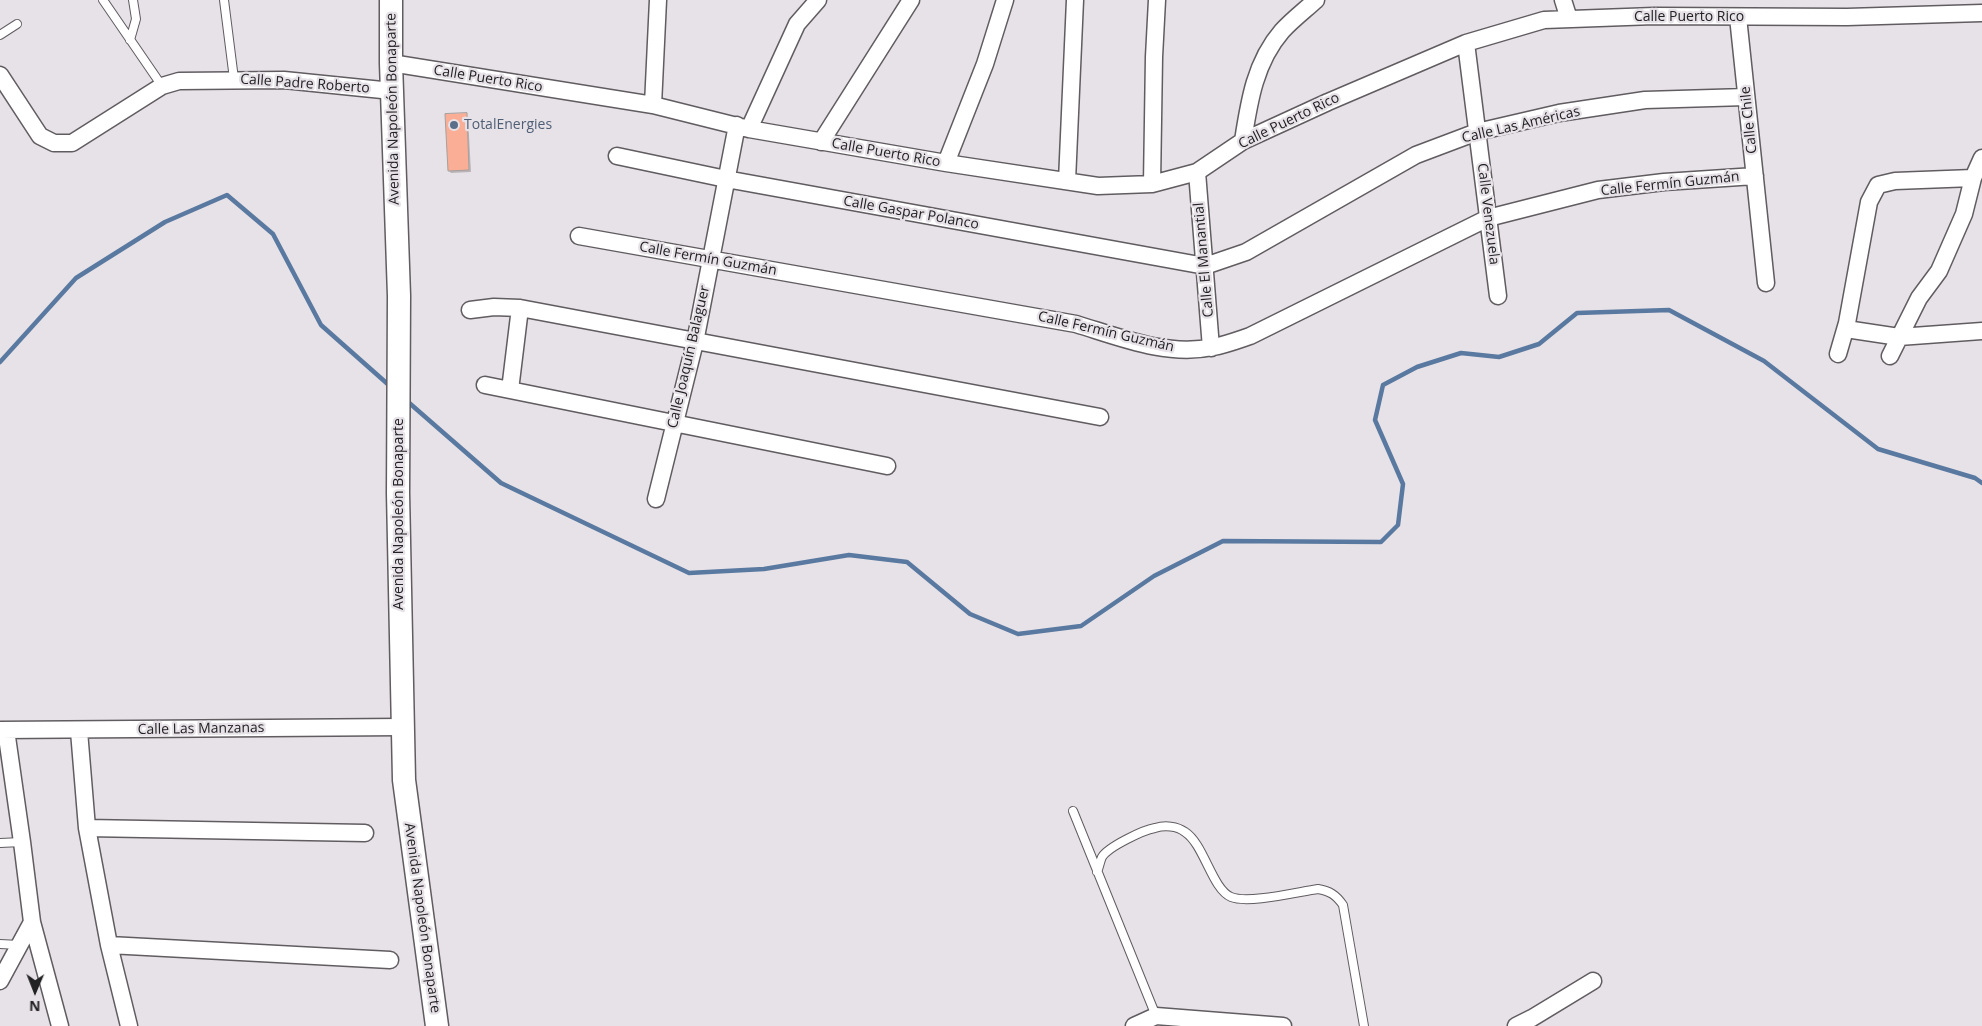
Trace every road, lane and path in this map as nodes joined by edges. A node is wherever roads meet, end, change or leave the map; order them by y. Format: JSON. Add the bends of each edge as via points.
{"nodes":[{"id":1,"x":103,"y":0,"type":"edge"},
{"id":2,"x":133,"y":0,"type":"edge"},
{"id":3,"x":224,"y":0,"type":"edge"},
{"id":4,"x":391,"y":0,"type":"edge"},
{"id":5,"x":658,"y":0,"type":"edge"},
{"id":6,"x":818,"y":0,"type":"edge"},
{"id":7,"x":911,"y":0,"type":"edge"},
{"id":8,"x":1005,"y":0,"type":"edge"},
{"id":9,"x":1075,"y":0,"type":"edge"},
{"id":10,"x":1157,"y":0,"type":"edge"},
{"id":11,"x":1316,"y":0,"type":"edge"},
{"id":12,"x":1563,"y":0,"type":"edge"},
{"id":13,"x":1982,"y":12,"type":"edge"},
{"id":14,"x":1738,"y":17,"type":"junction"},
{"id":15,"x":1569,"y":19,"type":"junction"},
{"id":16,"x":18,"y":24,"type":"dead end"},
{"id":17,"x":0,"y":35,"type":"edge"},
{"id":18,"x":130,"y":40,"type":"junction"},
{"id":19,"x":1466,"y":42,"type":"junction"},
{"id":20,"x":391,"y":63,"type":"junction"},
{"id":21,"x":0,"y":75,"type":"edge"},
{"id":22,"x":234,"y":79,"type":"junction"},
{"id":23,"x":162,"y":86,"type":"junction"},
{"id":24,"x":392,"y":91,"type":"junction"},
{"id":25,"x":1746,"y":97,"type":"junction"},
{"id":26,"x":653,"y":106,"type":"junction"},
{"id":27,"x":743,"y":127,"type":"junction"},
{"id":28,"x":1478,"y":132,"type":"junction"},
{"id":29,"x":1243,"y":141,"type":"junction"},
{"id":30,"x":821,"y":142,"type":"junction"},
{"id":31,"x":617,"y":156,"type":"dead end"},
{"id":32,"x":1982,"y":158,"type":"edge"},
{"id":33,"x":946,"y":163,"type":"junction"},
{"id":34,"x":1197,"y":172,"type":"junction"},
{"id":35,"x":1755,"y":176,"type":"junction"},
{"id":36,"x":1973,"y":178,"type":"junction"},
{"id":37,"x":726,"y":179,"type":"junction"},
{"id":38,"x":1067,"y":181,"type":"junction"},
{"id":39,"x":1152,"y":184,"type":"junction"},
{"id":40,"x":1488,"y":218,"type":"junction"},
{"id":41,"x":579,"y":236,"type":"dead end"},
{"id":42,"x":711,"y":259,"type":"junction"},
{"id":43,"x":1205,"y":266,"type":"junction"},
{"id":44,"x":1766,"y":283,"type":"dead end"},
{"id":45,"x":1498,"y":296,"type":"dead end"},
{"id":46,"x":520,"y":308,"type":"junction"},
{"id":47,"x":470,"y":310,"type":"dead end"},
{"id":48,"x":1846,"y":329,"type":"junction"},
{"id":49,"x":1982,"y":332,"type":"edge"},
{"id":50,"x":1899,"y":338,"type":"junction"},
{"id":51,"x":695,"y":342,"type":"junction"},
{"id":52,"x":1211,"y":348,"type":"junction"},
{"id":53,"x":1838,"y":354,"type":"dead end"},
{"id":54,"x":1890,"y":356,"type":"dead end"},
{"id":55,"x":485,"y":385,"type":"dead end"},
{"id":56,"x":510,"y":390,"type":"junction"},
{"id":57,"x":1100,"y":417,"type":"dead end"},
{"id":58,"x":674,"y":422,"type":"junction"},
{"id":59,"x":886,"y":466,"type":"dead end"},
{"id":60,"x":656,"y":499,"type":"dead end"},
{"id":61,"x":402,"y":726,"type":"junction"},
{"id":62,"x":3,"y":730,"type":"edge"},
{"id":63,"x":79,"y":730,"type":"junction"},
{"id":64,"x":1073,"y":811,"type":"dead end"},
{"id":65,"x":87,"y":828,"type":"junction"},
{"id":66,"x":365,"y":833,"type":"dead end"},
{"id":67,"x":22,"y":842,"type":"junction"},
{"id":68,"x":0,"y":844,"type":"edge"},
{"id":69,"x":1097,"y":872,"type":"junction"},
{"id":70,"x":32,"y":922,"type":"junction"},
{"id":71,"x":0,"y":944,"type":"edge"},
{"id":72,"x":20,"y":944,"type":"junction"},
{"id":73,"x":109,"y":945,"type":"junction"},
{"id":74,"x":390,"y":960,"type":"dead end"},
{"id":75,"x":0,"y":981,"type":"edge"},
{"id":76,"x":1594,"y":981,"type":"dead end"},
{"id":77,"x":1156,"y":1016,"type":"junction"},
{"id":78,"x":60,"y":1026,"type":"edge"},
{"id":79,"x":129,"y":1026,"type":"edge"},
{"id":80,"x":437,"y":1026,"type":"edge"},
{"id":81,"x":1134,"y":1026,"type":"edge"},
{"id":82,"x":1283,"y":1026,"type":"edge"},
{"id":83,"x":1364,"y":1026,"type":"edge"},
{"id":84,"x":1516,"y":1026,"type":"edge"}],
"edges":[{"from":1,"to":18,"type":"lane"},
{"from":2,"to":18,"type":"lane","via":[[136,18]]},
{"from":3,"to":22,"type":"lane"},
{"from":4,"to":20,"type":"main road","name":"Avenida Napoleón Bonaparte"},
{"from":5,"to":26,"type":"street"},
{"from":6,"to":27,"type":"street","name":"Calle Joaquín Balaguer","via":[[797,24]]},
{"from":7,"to":30,"type":"street"},
{"from":8,"to":33,"type":"street","via":[[985,64]]},
{"from":9,"to":38,"type":"street"},
{"from":10,"to":39,"type":"street"},
{"from":11,"to":29,"type":"street","via":[[1282,32],[1259,68]]},
{"from":12,"to":15,"type":"street"},
{"from":13,"to":14,"type":"street","name":"Calle Puerto Rico"},
{"from":14,"to":15,"type":"street","name":"Calle Puerto Rico"},
{"from":14,"to":25,"type":"street","name":"Calle Chile"},
{"from":15,"to":19,"type":"street","name":"Calle Puerto Rico","via":[[1544,20]]},
{"from":16,"to":17,"type":"lane"},
{"from":18,"to":23,"type":"lane"},
{"from":19,"to":28,"type":"street","name":"Calle Venezuela"},
{"from":19,"to":29,"type":"street","name":"Calle Puerto Rico"},
{"from":20,"to":24,"type":"main road","name":"Avenida Napoleón Bonaparte"},
{"from":20,"to":26,"type":"street","name":"Calle Puerto Rico"},
{"from":21,"to":23,"type":"street","name":"Calle Padre Roberto","via":[[40,136],[54,143],[72,143]]},
{"from":22,"to":23,"type":"street","name":"Calle Padre Roberto","via":[[179,81]]},
{"from":22,"to":24,"type":"street","name":"Calle Padre Roberto","via":[[284,80]]},
{"from":24,"to":61,"type":"main road","name":"Avenida Napoleón Bonaparte","via":[[399,296]]},
{"from":25,"to":28,"type":"street","name":"Calle Las Américas","via":[[1645,100]]},
{"from":25,"to":35,"type":"street","name":"Calle Chile"},
{"from":26,"to":27,"type":"street","name":"Calle Puerto Rico"},
{"from":27,"to":30,"type":"street","name":"Calle Puerto Rico"},
{"from":27,"to":37,"type":"street","name":"Calle Joaquín Balaguer"},
{"from":28,"to":40,"type":"street","name":"Calle Venezuela"},
{"from":28,"to":43,"type":"street","name":"Calle Las Américas","via":[[1416,155],[1246,252]]},
{"from":29,"to":34,"type":"street","name":"Calle Puerto Rico"},
{"from":30,"to":33,"type":"street","name":"Calle Puerto Rico"},
{"from":31,"to":37,"type":"street","name":"Calle Gaspar Polanco"},
{"from":32,"to":36,"type":"street"},
{"from":33,"to":38,"type":"street","name":"Calle Puerto Rico"},
{"from":34,"to":39,"type":"street","name":"Calle Puerto Rico"},
{"from":34,"to":43,"type":"street","name":"Calle El Manantial"},
{"from":35,"to":40,"type":"street","name":"Calle Fermín Guzmán","via":[[1598,190]]},
{"from":35,"to":44,"type":"street","name":"Calle Chile"},
{"from":36,"to":48,"type":"street","via":[[1894,181],[1878,185],[1869,202]]},
{"from":36,"to":50,"type":"street","via":[[1964,214],[1939,271],[1919,298]]},
{"from":37,"to":42,"type":"street","name":"Calle Joaquín Balaguer"},
{"from":37,"to":43,"type":"street","name":"Calle Gaspar Polanco"},
{"from":38,"to":39,"type":"street","name":"Calle Puerto Rico","via":[[1098,186]]},
{"from":40,"to":45,"type":"street","name":"Calle Venezuela"},
{"from":40,"to":52,"type":"street","name":"Calle Fermín Guzmán","via":[[1250,336]]},
{"from":41,"to":42,"type":"street","name":"Calle Fermín Guzmán"},
{"from":42,"to":51,"type":"street","name":"Calle Joaquín Balaguer"},
{"from":42,"to":52,"type":"street","name":"Calle Fermín Guzmán","via":[[1076,324],[1154,345],[1178,349]]},
{"from":43,"to":52,"type":"street","name":"Calle El Manantial"},
{"from":46,"to":47,"type":"street"},
{"from":46,"to":51,"type":"street"},
{"from":46,"to":56,"type":"street"},
{"from":48,"to":50,"type":"street"},
{"from":48,"to":53,"type":"street"},
{"from":49,"to":50,"type":"street"},
{"from":50,"to":54,"type":"street"},
{"from":51,"to":57,"type":"street"},
{"from":51,"to":58,"type":"street","name":"Calle Joaquín Balaguer"},
{"from":55,"to":56,"type":"street"},
{"from":56,"to":58,"type":"street"},
{"from":58,"to":59,"type":"street"},
{"from":58,"to":60,"type":"street","name":"Calle Joaquín Balaguer"},
{"from":61,"to":63,"type":"street","name":"Calle Las Manzanas"},
{"from":61,"to":80,"type":"main road","name":"Avenida Napoleón Bonaparte","via":[[404,780]]},
{"from":62,"to":63,"type":"street","name":"Calle Las Manzanas"},
{"from":62,"to":67,"type":"street"},
{"from":63,"to":65,"type":"street"},
{"from":64,"to":69,"type":"lane"},
{"from":65,"to":66,"type":"street"},
{"from":65,"to":73,"type":"street"},
{"from":67,"to":68,"type":"lane"},
{"from":67,"to":70,"type":"street"},
{"from":69,"to":77,"type":"lane"},
{"from":69,"to":83,"type":"lane","via":[[1102,857],[1112,847],[1155,828],[1171,826],[1186,832],[1228,896],[1241,900],[1318,888],[1328,890],[1343,905]]},
{"from":70,"to":72,"type":"street"},
{"from":70,"to":78,"type":"street"},
{"from":71,"to":72,"type":"lane"},
{"from":72,"to":75,"type":"street"},
{"from":73,"to":74,"type":"street"},
{"from":73,"to":79,"type":"street"},
{"from":76,"to":84,"type":"street"},
{"from":77,"to":81,"type":"street"},
{"from":77,"to":82,"type":"street"}]}
